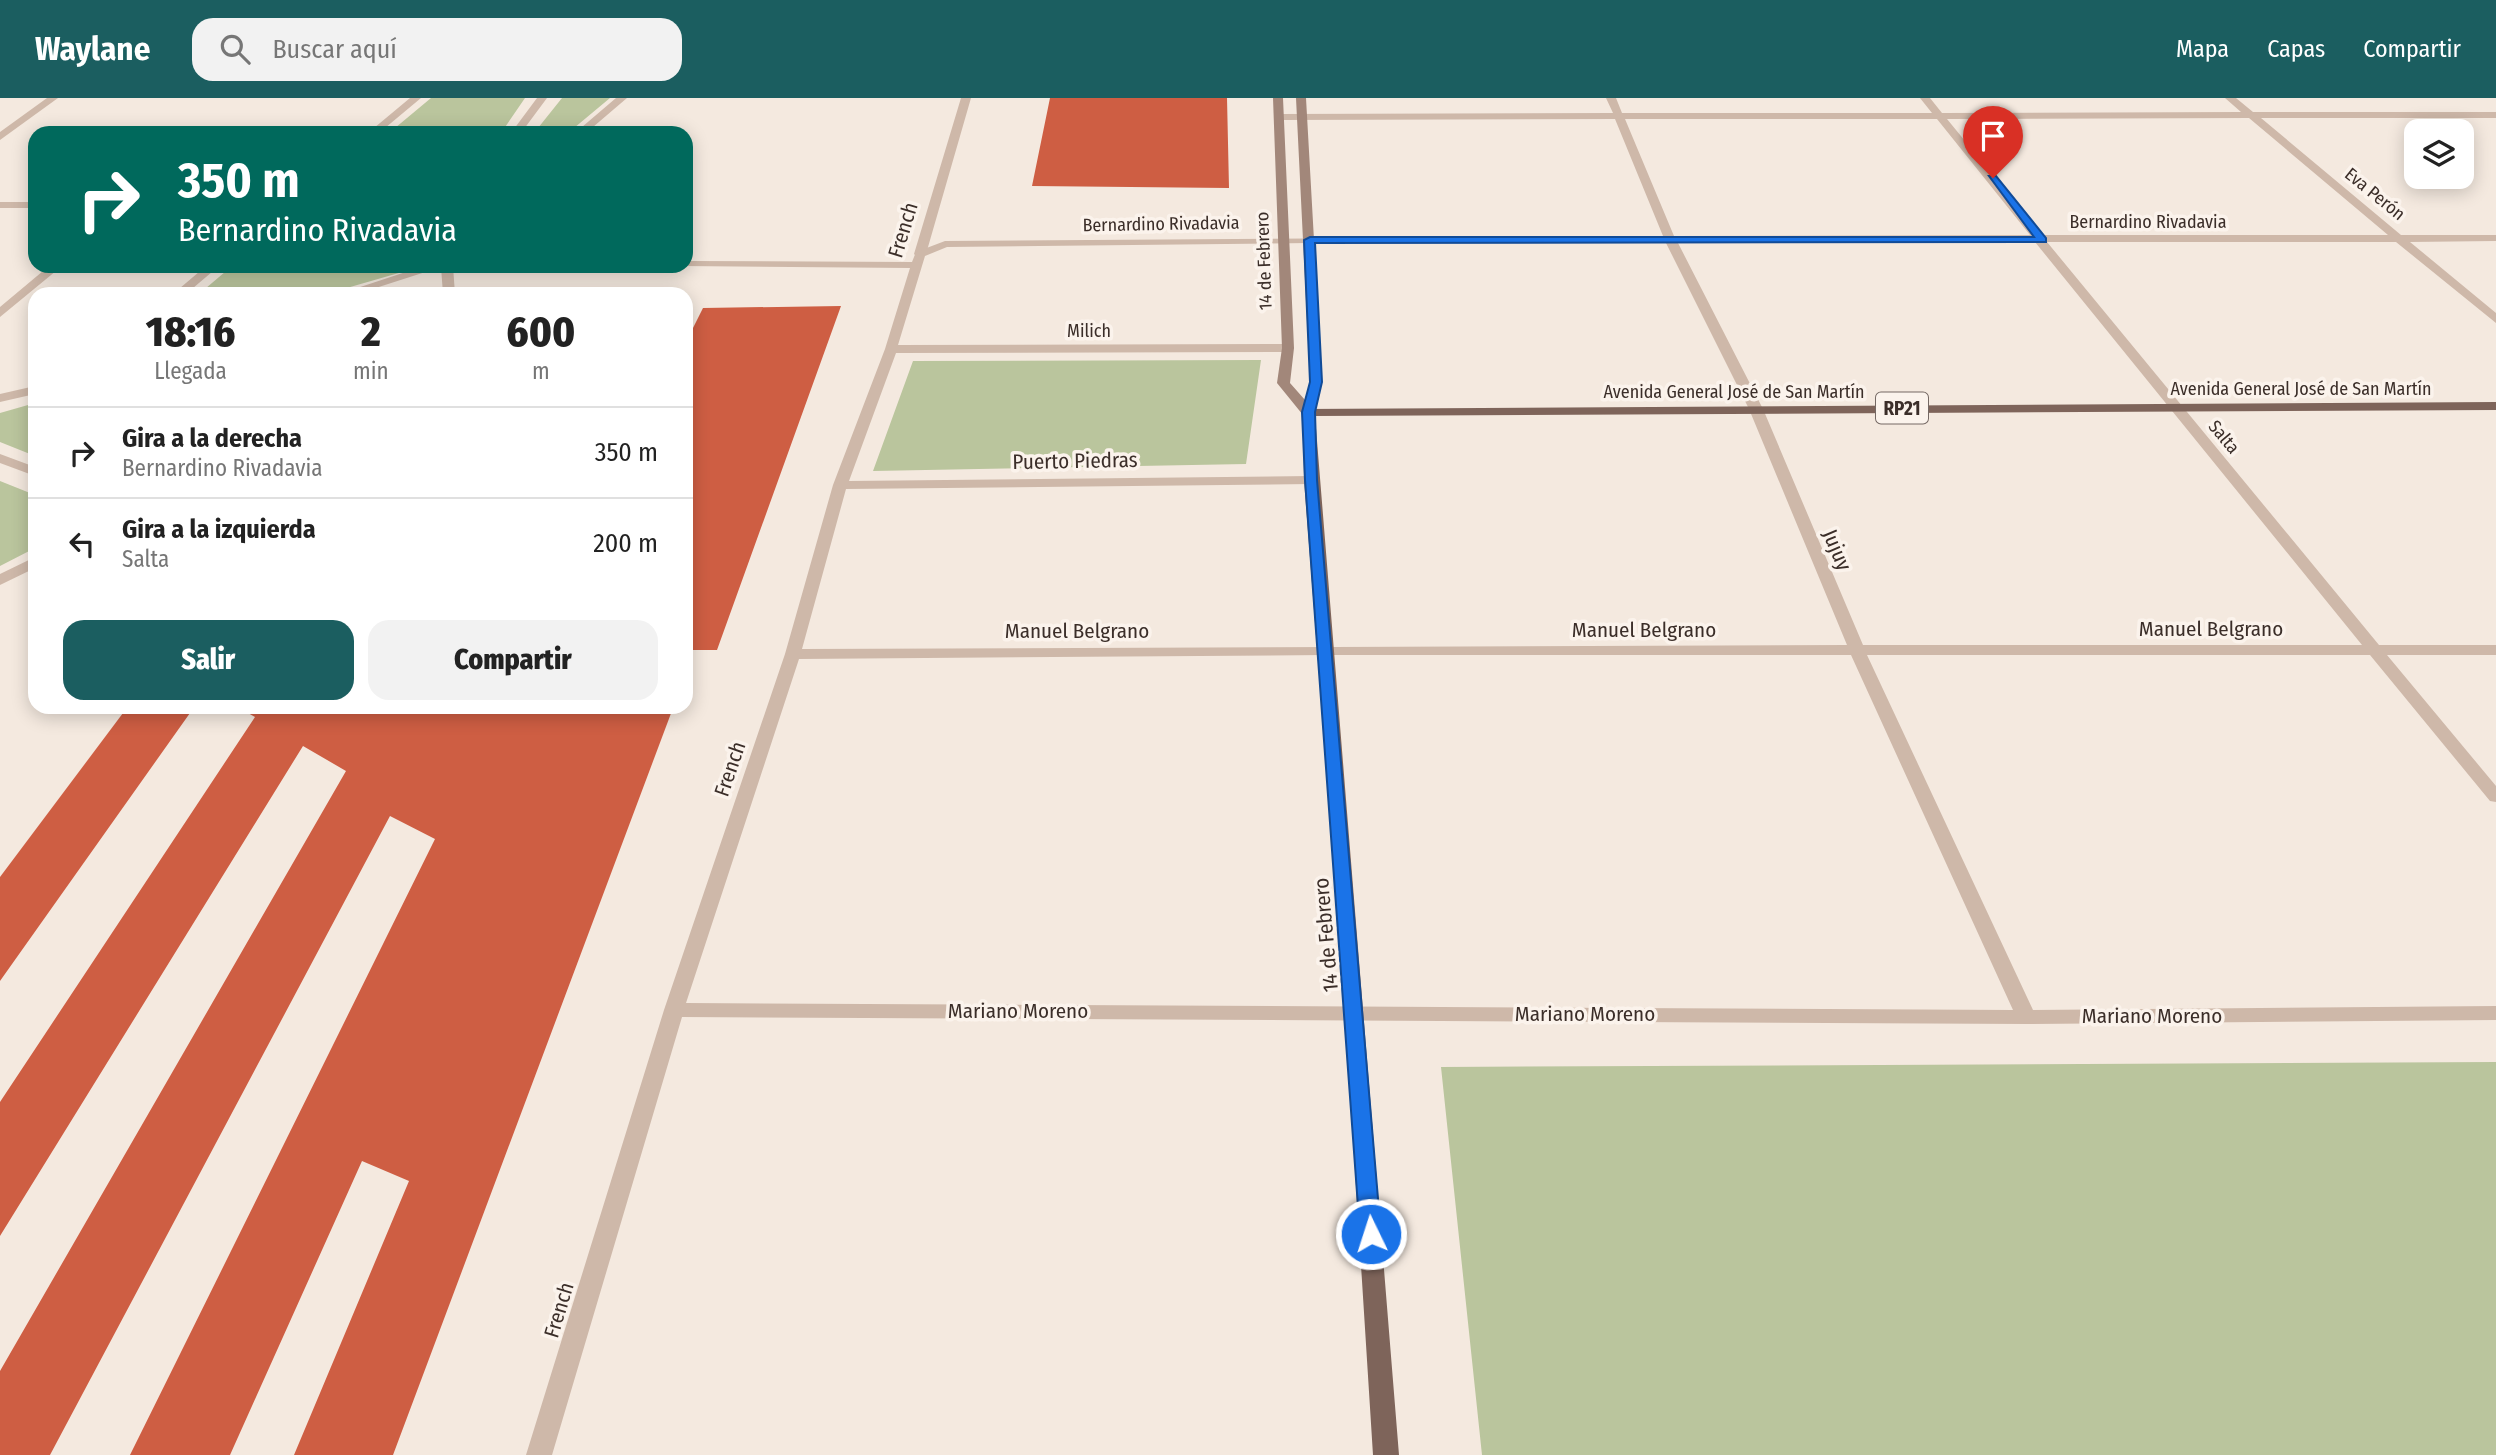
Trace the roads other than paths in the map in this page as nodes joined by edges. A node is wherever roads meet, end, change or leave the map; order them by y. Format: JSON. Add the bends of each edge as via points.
{"nodes":[{"id":1,"x":53,"y":98,"type":"edge"},
{"id":2,"x":416,"y":98,"type":"edge"},
{"id":3,"x":542,"y":98,"type":"edge"},
{"id":4,"x":622,"y":98,"type":"edge"},
{"id":5,"x":966,"y":98,"type":"edge"},
{"id":6,"x":1278,"y":98,"type":"edge"},
{"id":7,"x":1301,"y":98,"type":"edge"},
{"id":8,"x":1611,"y":98,"type":"edge"},
{"id":9,"x":1925,"y":98,"type":"edge"},
{"id":10,"x":2230,"y":98,"type":"edge"},
{"id":11,"x":2496,"y":115,"type":"edge"},
{"id":12,"x":2251,"y":116,"type":"junction"},
{"id":13,"x":1280,"y":117,"type":"junction"},
{"id":14,"x":1303,"y":117,"type":"junction"},
{"id":15,"x":1943,"y":117,"type":"junction"},
{"id":16,"x":1621,"y":118,"type":"junction"},
{"id":17,"x":382,"y":126,"type":"edge"},
{"id":18,"x":521,"y":126,"type":"edge"},
{"id":19,"x":588,"y":126,"type":"edge"},
{"id":20,"x":0,"y":137,"type":"edge"},
{"id":21,"x":0,"y":205,"type":"edge"},
{"id":22,"x":28,"y":205,"type":"edge"},
{"id":23,"x":2496,"y":238,"type":"edge"},
{"id":24,"x":1670,"y":239,"type":"junction"},
{"id":25,"x":2401,"y":239,"type":"junction"},
{"id":26,"x":1284,"y":240,"type":"junction"},
{"id":27,"x":1310,"y":240,"type":"junction"},
{"id":28,"x":2042,"y":240,"type":"junction"},
{"id":29,"x":918,"y":259,"type":"junction"},
{"id":30,"x":693,"y":264,"type":"edge"},
{"id":31,"x":48,"y":273,"type":"edge"},
{"id":32,"x":204,"y":273,"type":"edge"},
{"id":33,"x":413,"y":273,"type":"edge"},
{"id":34,"x":31,"y":287,"type":"edge"},
{"id":35,"x":187,"y":287,"type":"edge"},
{"id":36,"x":368,"y":287,"type":"edge"},
{"id":37,"x":28,"y":290,"type":"edge"},
{"id":38,"x":0,"y":313,"type":"edge"},
{"id":39,"x":2496,"y":319,"type":"edge"},
{"id":40,"x":1288,"y":348,"type":"junction"},
{"id":41,"x":891,"y":349,"type":"junction"},
{"id":42,"x":28,"y":392,"type":"edge"},
{"id":43,"x":0,"y":398,"type":"edge"},
{"id":44,"x":2173,"y":406,"type":"junction"},
{"id":45,"x":2496,"y":406,"type":"edge"},
{"id":46,"x":1756,"y":409,"type":"junction"},
{"id":47,"x":1308,"y":412,"type":"junction"},
{"id":48,"x":0,"y":458,"type":"edge"},
{"id":49,"x":28,"y":469,"type":"edge"},
{"id":50,"x":1311,"y":480,"type":"junction"},
{"id":51,"x":840,"y":485,"type":"junction"},
{"id":52,"x":28,"y":566,"type":"edge"},
{"id":53,"x":0,"y":580,"type":"edge"},
{"id":54,"x":1325,"y":650,"type":"junction"},
{"id":55,"x":2377,"y":650,"type":"junction"},
{"id":56,"x":2496,"y":650,"type":"edge"},
{"id":57,"x":1857,"y":652,"type":"junction"},
{"id":58,"x":793,"y":654,"type":"junction"},
{"id":59,"x":2496,"y":797,"type":"edge"},
{"id":60,"x":674,"y":1010,"type":"junction"},
{"id":61,"x":1355,"y":1012,"type":"junction"},
{"id":62,"x":2496,"y":1013,"type":"edge"},
{"id":63,"x":2026,"y":1017,"type":"junction"},
{"id":64,"x":539,"y":1455,"type":"edge"},
{"id":65,"x":1386,"y":1455,"type":"edge"}],
"edges":[{"from":1,"to":20,"type":"street"},
{"from":2,"to":17,"type":"street"},
{"from":3,"to":18,"type":"street"},
{"from":4,"to":19,"type":"street"},
{"from":5,"to":29,"type":"street","name":"French"},
{"from":6,"to":13,"type":"main road","name":"14 de Febrero"},
{"from":7,"to":14,"type":"main road","name":"14 de Febrero"},
{"from":8,"to":16,"type":"street","name":"Jujuy"},
{"from":9,"to":15,"type":"street","name":"Salta"},
{"from":10,"to":12,"type":"street","name":"Eva Perón"},
{"from":11,"to":12,"type":"street"},
{"from":12,"to":15,"type":"street"},
{"from":12,"to":25,"type":"street","name":"Eva Perón"},
{"from":13,"to":14,"type":"street"},
{"from":13,"to":26,"type":"main road","name":"14 de Febrero"},
{"from":14,"to":16,"type":"street"},
{"from":14,"to":27,"type":"main road","name":"14 de Febrero"},
{"from":15,"to":16,"type":"street"},
{"from":15,"to":28,"type":"street","name":"Salta"},
{"from":16,"to":24,"type":"street","name":"Jujuy"},
{"from":21,"to":22,"type":"street"},
{"from":23,"to":25,"type":"street","name":"Bernardino Rivadavia"},
{"from":24,"to":27,"type":"street","name":"Bernardino Rivadavia"},
{"from":24,"to":28,"type":"street","name":"Bernardino Rivadavia"},
{"from":24,"to":46,"type":"street","name":"Jujuy"},
{"from":25,"to":28,"type":"street","name":"Bernardino Rivadavia"},
{"from":25,"to":39,"type":"street","name":"Eva Perón"},
{"from":26,"to":27,"type":"street","name":"Bernardino Rivadavia"},
{"from":26,"to":29,"type":"street","name":"Bernardino Rivadavia","via":[[945,244]]},
{"from":26,"to":40,"type":"main road","name":"14 de Febrero"},
{"from":27,"to":47,"type":"main road","name":"14 de Febrero","via":[[1316,382]]},
{"from":28,"to":44,"type":"street","name":"Salta"},
{"from":29,"to":30,"type":"street","name":"Bernardino Rivadavia"},
{"from":29,"to":41,"type":"street","name":"French"},
{"from":31,"to":34,"type":"street"},
{"from":32,"to":35,"type":"street"},
{"from":33,"to":36,"type":"street"},
{"from":37,"to":38,"type":"street"},
{"from":40,"to":41,"type":"street","name":"Milich"},
{"from":40,"to":47,"type":"main road","name":"14 de Febrero","via":[[1283,383]]},
{"from":41,"to":51,"type":"street","name":"French"},
{"from":42,"to":43,"type":"street"},
{"from":44,"to":45,"type":"main road","name":"Avenida General José de San Martín","number":"RP21"},
{"from":44,"to":46,"type":"main road","name":"Avenida General José de San Martín","number":"RP21"},
{"from":44,"to":55,"type":"street","name":"Salta"},
{"from":46,"to":47,"type":"main road","name":"Avenida General José de San Martín","number":"RP21"},
{"from":46,"to":57,"type":"street","name":"Jujuy"},
{"from":47,"to":50,"type":"main road","name":"14 de Febrero"},
{"from":48,"to":49,"type":"street"},
{"from":50,"to":51,"type":"street","name":"Puerto Piedras"},
{"from":50,"to":54,"type":"main road","name":"14 de Febrero"},
{"from":51,"to":58,"type":"street","name":"French"},
{"from":52,"to":53,"type":"street"},
{"from":54,"to":57,"type":"street","name":"Manuel Belgrano"},
{"from":54,"to":58,"type":"street","name":"Manuel Belgrano"},
{"from":54,"to":61,"type":"main road","name":"14 de Febrero"},
{"from":55,"to":56,"type":"street","name":"Manuel Belgrano"},
{"from":55,"to":57,"type":"street","name":"Manuel Belgrano"},
{"from":55,"to":59,"type":"street","name":"Salta"},
{"from":57,"to":63,"type":"street","name":"Jujuy"},
{"from":58,"to":60,"type":"street","name":"French"},
{"from":60,"to":61,"type":"street","name":"Mariano Moreno"},
{"from":60,"to":64,"type":"street","name":"French"},
{"from":61,"to":63,"type":"street","name":"Mariano Moreno"},
{"from":61,"to":65,"type":"main road","name":"14 de Febrero"},
{"from":62,"to":63,"type":"street","name":"Mariano Moreno"}]}
